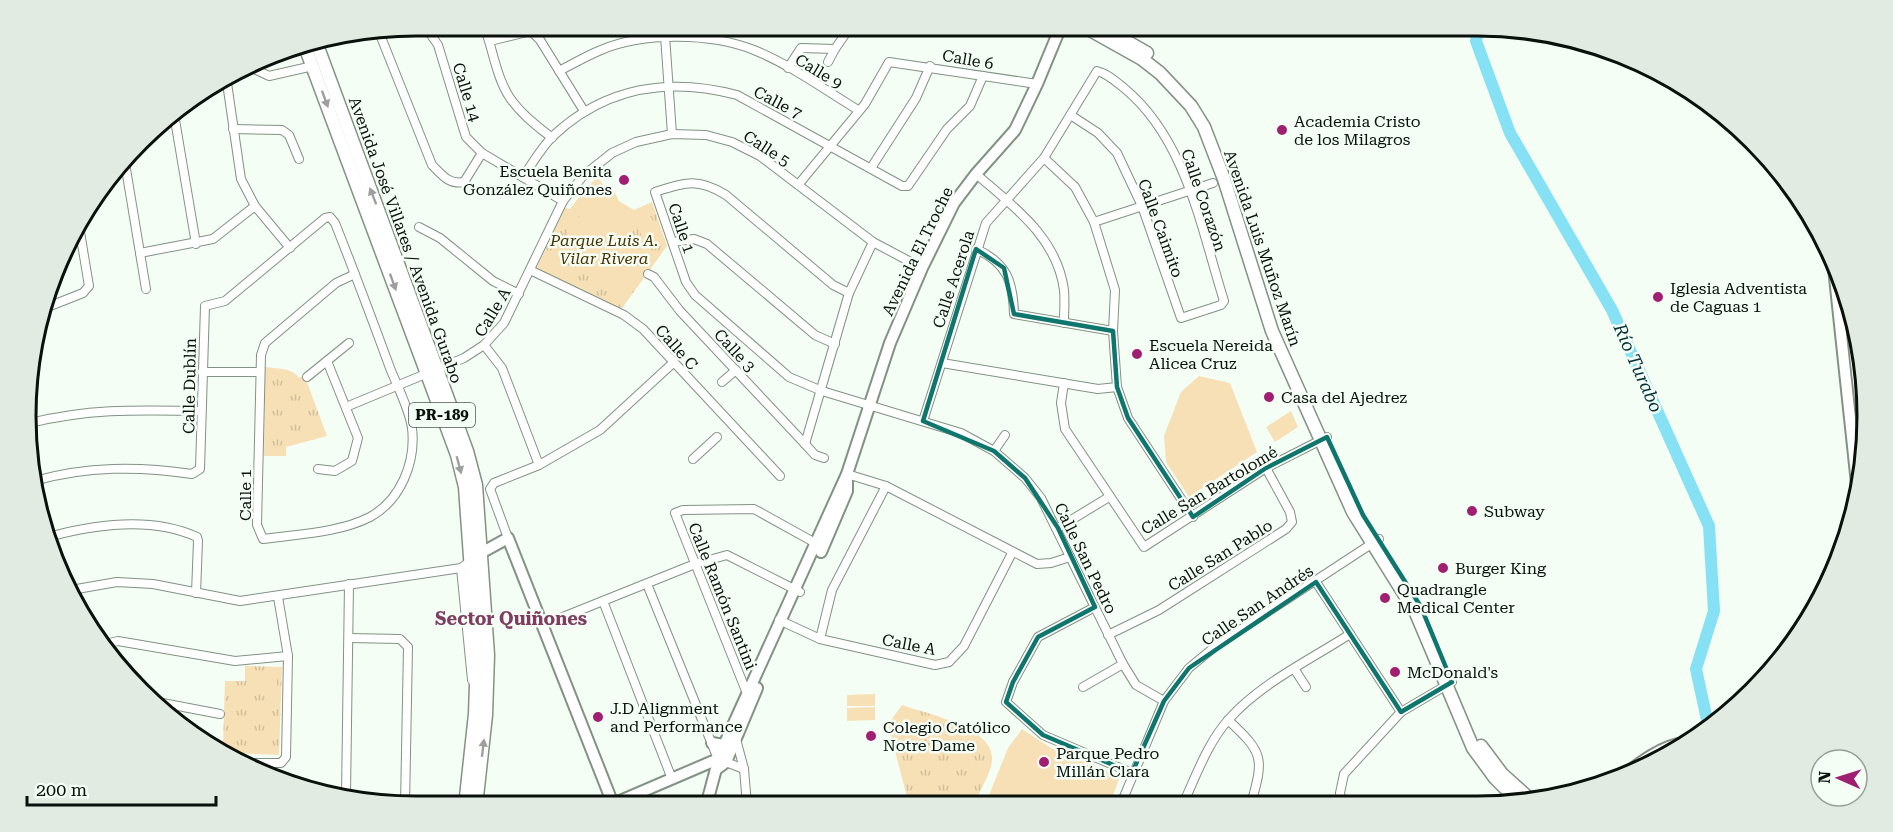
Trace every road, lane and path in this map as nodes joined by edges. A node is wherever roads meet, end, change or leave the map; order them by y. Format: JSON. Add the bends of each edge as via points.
{"nodes":[{"id":1,"x":432,"y":36,"type":"edge"},
{"id":2,"x":488,"y":36,"type":"edge"},
{"id":3,"x":510,"y":36,"type":"edge"},
{"id":4,"x":536,"y":36,"type":"edge"},
{"id":5,"x":665,"y":36,"type":"junction"},
{"id":6,"x":844,"y":36,"type":"edge"},
{"id":7,"x":1057,"y":36,"type":"edge"},
{"id":8,"x":1101,"y":36,"type":"edge"},
{"id":9,"x":1118,"y":36,"type":"edge"},
{"id":10,"x":382,"y":38,"type":"edge"},
{"id":11,"x":490,"y":41,"type":"junction"},
{"id":12,"x":318,"y":49,"type":"edge"},
{"id":13,"x":835,"y":49,"type":"junction"},
{"id":14,"x":307,"y":52,"type":"edge"},
{"id":15,"x":828,"y":62,"type":"dead end"},
{"id":16,"x":313,"y":66,"type":"junction"},
{"id":17,"x":930,"y":66,"type":"junction"},
{"id":18,"x":788,"y":68,"type":"junction"},
{"id":19,"x":258,"y":71,"type":"edge"},
{"id":20,"x":559,"y":71,"type":"junction"},
{"id":21,"x":1097,"y":71,"type":"joint"},
{"id":22,"x":983,"y":76,"type":"junction"},
{"id":23,"x":1037,"y":84,"type":"junction"},
{"id":24,"x":668,"y":85,"type":"junction"},
{"id":25,"x":227,"y":86,"type":"edge"},
{"id":26,"x":858,"y":110,"type":"junction"},
{"id":27,"x":584,"y":111,"type":"junction"},
{"id":28,"x":1072,"y":116,"type":"junction"},
{"id":29,"x":175,"y":122,"type":"edge"},
{"id":30,"x":233,"y":129,"type":"junction"},
{"id":31,"x":1210,"y":132,"type":"junction"},
{"id":32,"x":672,"y":134,"type":"junction"},
{"id":33,"x":552,"y":138,"type":"junction"},
{"id":34,"x":831,"y":146,"type":"junction"},
{"id":35,"x":482,"y":153,"type":"junction"},
{"id":36,"x":1044,"y":158,"type":"junction"},
{"id":37,"x":299,"y":159,"type":"dead end"},
{"id":38,"x":871,"y":168,"type":"junction"},
{"id":39,"x":126,"y":170,"type":"edge"},
{"id":40,"x":976,"y":174,"type":"junction"},
{"id":41,"x":523,"y":177,"type":"junction"},
{"id":42,"x":1213,"y":183,"type":"dead end"},
{"id":43,"x":798,"y":185,"type":"junction"},
{"id":44,"x":1190,"y":191,"type":"junction"},
{"id":45,"x":1005,"y":200,"type":"junction"},
{"id":46,"x":562,"y":201,"type":"junction"},
{"id":47,"x":255,"y":206,"type":"junction"},
{"id":48,"x":1142,"y":206,"type":"junction"},
{"id":49,"x":1094,"y":222,"type":"junction"},
{"id":50,"x":419,"y":228,"type":"dead end"},
{"id":51,"x":339,"y":232,"type":"joint"},
{"id":52,"x":81,"y":237,"type":"edge"},
{"id":53,"x":673,"y":242,"type":"junction"},
{"id":54,"x":873,"y":242,"type":"junction"},
{"id":55,"x":196,"y":244,"type":"junction"},
{"id":56,"x":290,"y":248,"type":"junction"},
{"id":57,"x":976,"y":249,"type":"junction"},
{"id":58,"x":140,"y":253,"type":"junction"},
{"id":59,"x":922,"y":268,"type":"junction"},
{"id":60,"x":530,"y":270,"type":"junction"},
{"id":61,"x":355,"y":274,"type":"junction"},
{"id":62,"x":648,"y":274,"type":"dead end"},
{"id":63,"x":146,"y":289,"type":"dead end"},
{"id":64,"x":849,"y":292,"type":"junction"},
{"id":65,"x":519,"y":294,"type":"junction"},
{"id":66,"x":1223,"y":296,"type":"joint"},
{"id":67,"x":53,"y":305,"type":"edge"},
{"id":68,"x":1844,"y":317,"type":"edge"},
{"id":69,"x":1064,"y":322,"type":"junction"},
{"id":70,"x":1113,"y":331,"type":"junction"},
{"id":71,"x":1847,"y":331,"type":"edge"},
{"id":72,"x":1847,"y":335,"type":"junction"},
{"id":73,"x":349,"y":343,"type":"dead end"},
{"id":74,"x":835,"y":344,"type":"junction"},
{"id":75,"x":484,"y":345,"type":"junction"},
{"id":76,"x":327,"y":361,"type":"junction"},
{"id":77,"x":673,"y":363,"type":"junction"},
{"id":78,"x":942,"y":363,"type":"junction"},
{"id":79,"x":736,"y":370,"type":"junction"},
{"id":80,"x":432,"y":371,"type":"junction"},
{"id":81,"x":202,"y":372,"type":"junction"},
{"id":82,"x":260,"y":372,"type":"junction"},
{"id":83,"x":307,"y":377,"type":"dead end"},
{"id":84,"x":722,"y":382,"type":"dead end"},
{"id":85,"x":1064,"y":383,"type":"junction"},
{"id":86,"x":397,"y":387,"type":"junction"},
{"id":87,"x":1117,"y":387,"type":"junction"},
{"id":88,"x":1856,"y":387,"type":"edge"},
{"id":89,"x":822,"y":391,"type":"junction"},
{"id":90,"x":868,"y":404,"type":"junction"},
{"id":91,"x":346,"y":407,"type":"junction"},
{"id":92,"x":201,"y":411,"type":"junction"},
{"id":93,"x":923,"y":421,"type":"junction"},
{"id":94,"x":36,"y":422,"type":"edge"},
{"id":95,"x":1851,"y":424,"type":"junction"},
{"id":96,"x":1005,"y":435,"type":"dead end"},
{"id":97,"x":1856,"y":436,"type":"edge"},
{"id":98,"x":717,"y":437,"type":"dead end"},
{"id":99,"x":1323,"y":439,"type":"junction"},
{"id":100,"x":805,"y":444,"type":"junction"},
{"id":101,"x":994,"y":451,"type":"junction"},
{"id":102,"x":825,"y":458,"type":"dead end"},
{"id":103,"x":693,"y":459,"type":"dead end"},
{"id":104,"x":1855,"y":459,"type":"edge"},
{"id":105,"x":539,"y":465,"type":"junction"},
{"id":106,"x":1266,"y":468,"type":"junction"},
{"id":107,"x":318,"y":469,"type":"dead end"},
{"id":108,"x":847,"y":474,"type":"junction"},
{"id":109,"x":780,"y":476,"type":"dead end"},
{"id":110,"x":41,"y":480,"type":"edge"},
{"id":111,"x":885,"y":486,"type":"junction"},
{"id":112,"x":1109,"y":497,"type":"junction"},
{"id":113,"x":1193,"y":518,"type":"junction"},
{"id":114,"x":1058,"y":528,"type":"junction"},
{"id":115,"x":55,"y":535,"type":"edge"},
{"id":116,"x":508,"y":538,"type":"junction"},
{"id":117,"x":1375,"y":542,"type":"junction"},
{"id":118,"x":820,"y":545,"type":"junction"},
{"id":119,"x":481,"y":553,"type":"junction"},
{"id":120,"x":1012,"y":553,"type":"junction"},
{"id":121,"x":1070,"y":557,"type":"junction"},
{"id":122,"x":466,"y":564,"type":"junction"},
{"id":123,"x":695,"y":564,"type":"junction"},
{"id":124,"x":1316,"y":582,"type":"junction"},
{"id":125,"x":349,"y":584,"type":"junction"},
{"id":126,"x":647,"y":584,"type":"junction"},
{"id":127,"x":78,"y":589,"type":"edge"},
{"id":128,"x":797,"y":591,"type":"junction"},
{"id":129,"x":196,"y":593,"type":"junction"},
{"id":130,"x":278,"y":597,"type":"junction"},
{"id":131,"x":603,"y":601,"type":"junction"},
{"id":132,"x":1095,"y":607,"type":"junction"},
{"id":133,"x":782,"y":621,"type":"junction"},
{"id":134,"x":543,"y":625,"type":"junction"},
{"id":135,"x":1350,"y":634,"type":"junction"},
{"id":136,"x":1108,"y":635,"type":"junction"},
{"id":137,"x":349,"y":638,"type":"junction"},
{"id":138,"x":820,"y":639,"type":"junction"},
{"id":139,"x":112,"y":642,"type":"edge"},
{"id":140,"x":288,"y":656,"type":"junction"},
{"id":141,"x":1123,"y":664,"type":"junction"},
{"id":142,"x":1295,"y":670,"type":"junction"},
{"id":143,"x":1449,"y":684,"type":"junction"},
{"id":144,"x":1083,"y":687,"type":"dead end"},
{"id":145,"x":1306,"y":687,"type":"dead end"},
{"id":146,"x":748,"y":698,"type":"junction"},
{"id":147,"x":1164,"y":701,"type":"junction"},
{"id":148,"x":168,"y":704,"type":"edge"},
{"id":149,"x":1401,"y":712,"type":"junction"},
{"id":150,"x":220,"y":714,"type":"dead end"},
{"id":151,"x":1228,"y":720,"type":"junction"},
{"id":152,"x":736,"y":738,"type":"junction"},
{"id":153,"x":720,"y":755,"type":"junction"},
{"id":154,"x":262,"y":763,"type":"edge"},
{"id":155,"x":743,"y":766,"type":"junction"},
{"id":156,"x":697,"y":768,"type":"junction"},
{"id":157,"x":1132,"y":773,"type":"junction"},
{"id":158,"x":672,"y":779,"type":"junction"},
{"id":159,"x":712,"y":787,"type":"junction"},
{"id":160,"x":346,"y":790,"type":"edge"},
{"id":161,"x":1523,"y":793,"type":"edge"},
{"id":162,"x":1511,"y":794,"type":"edge"},
{"id":163,"x":405,"y":796,"type":"edge"},
{"id":164,"x":464,"y":796,"type":"edge"},
{"id":165,"x":477,"y":796,"type":"edge"},
{"id":166,"x":610,"y":796,"type":"edge"},
{"id":167,"x":634,"y":796,"type":"edge"},
{"id":168,"x":709,"y":796,"type":"edge"},
{"id":169,"x":746,"y":796,"type":"edge"},
{"id":170,"x":1124,"y":796,"type":"edge"},
{"id":171,"x":1188,"y":796,"type":"edge"},
{"id":172,"x":1253,"y":796,"type":"edge"},
{"id":173,"x":1341,"y":796,"type":"edge"}],
"edges":[{"from":1,"to":35,"type":"street","name":"Calle 14","via":[[438,45],[466,137]]},
{"from":2,"to":11,"type":"street"},
{"from":3,"to":11,"type":"street"},
{"from":4,"to":20,"type":"street"},
{"from":5,"to":18,"type":"street","name":"Calle 9","via":[[728,42]]},
{"from":5,"to":20,"type":"street","name":"Calle 9","via":[[602,49]]},
{"from":5,"to":24,"type":"street"},
{"from":6,"to":13,"type":"street"},
{"from":7,"to":23,"type":"street","name":"Avenida El Troche"},
{"from":8,"to":31,"type":"main road","name":"Avenida Luis Muñoz Marín","via":[[1160,73]]},
{"from":9,"to":31,"type":"main road","name":"Avenida Luis Muñoz Marín","via":[[1156,59],[1195,100]]},
{"from":10,"to":35,"type":"street","via":[[432,165],[455,184],[464,182]]},
{"from":11,"to":33,"type":"street","via":[[510,98]]},
{"from":80,"to":12,"type":"main road","name":"Avenida José Villares / Avenida Gurabo","number":"PR-189","one_way":true},
{"from":13,"to":15,"type":"street"},
{"from":13,"to":18,"type":"street","via":[[801,48]]},
{"from":14,"to":16,"type":"main road","name":"Avenida José Villares / Avenida Gurabo","number":"PR-189"},
{"from":16,"to":19,"type":"street","via":[[269,76]]},
{"from":16,"to":80,"type":"main road","name":"Avenida José Villares / Avenida Gurabo","number":"PR-189","one_way":true},
{"from":17,"to":22,"type":"street","name":"Calle 6"},
{"from":17,"to":26,"type":"street","name":"Calle 6","via":[[889,62]]},
{"from":17,"to":38,"type":"street","via":[[916,98]]},
{"from":18,"to":26,"type":"street","name":"Calle 9"},
{"from":20,"to":27,"type":"street"},
{"from":21,"to":28,"type":"street","name":"Calle Acerola"},
{"from":21,"to":44,"type":"street","name":"Calle Corazón","via":[[1139,100],[1158,124],[1174,150]]},
{"from":22,"to":23,"type":"street","name":"Calle 6"},
{"from":22,"to":38,"type":"street","name":"Calle 7","via":[[970,106],[947,129],[909,186]]},
{"from":23,"to":40,"type":"street","name":"Avenida El Troche","via":[[1015,130]]},
{"from":24,"to":27,"type":"street","name":"Calle 7","via":[[632,91]]},
{"from":24,"to":32,"type":"street"},
{"from":24,"to":34,"type":"street","name":"Calle 7","via":[[707,87],[737,95]]},
{"from":25,"to":30,"type":"street"},
{"from":26,"to":34,"type":"street","name":"Calle 6"},
{"from":27,"to":33,"type":"street","name":"Calle 7"},
{"from":28,"to":36,"type":"street","name":"Calle Acerola"},
{"from":28,"to":48,"type":"street","name":"Calle Caimito","via":[[1098,133],[1117,153]]},
{"from":29,"to":55,"type":"street"},
{"from":30,"to":37,"type":"street","via":[[282,130],[289,135]]},
{"from":30,"to":47,"type":"street","via":[[242,179]]},
{"from":31,"to":99,"type":"main road","name":"Avenida Luis Muñoz Marín","via":[[1270,314]]},
{"from":32,"to":43,"type":"street","name":"Calle 5","via":[[706,135],[732,142],[760,156]]},
{"from":32,"to":46,"type":"street","name":"Calle 5","via":[[636,142],[612,153],[583,176]]},
{"from":33,"to":41,"type":"street","name":"Calle 7"},
{"from":34,"to":38,"type":"street","name":"Calle 7"},
{"from":34,"to":43,"type":"street","name":"Calle 6"},
{"from":35,"to":41,"type":"street","name":"Calle 14"},
{"from":36,"to":45,"type":"street","name":"Calle Acerola"},
{"from":36,"to":49,"type":"street","via":[[1075,187]]},
{"from":39,"to":58,"type":"street"},
{"from":40,"to":45,"type":"street"},
{"from":40,"to":59,"type":"street","name":"Avenida El Troche","via":[[954,203]]},
{"from":41,"to":46,"type":"street","name":"Calle 14"},
{"from":42,"to":44,"type":"street"},
{"from":43,"to":54,"type":"street","name":"Calle 5"},
{"from":44,"to":48,"type":"street"},
{"from":44,"to":66,"type":"street","name":"Calle Corazón"},
{"from":45,"to":57,"type":"street","name":"Calle Acerola","via":[[986,223]]},
{"from":45,"to":69,"type":"street","via":[[1048,243],[1064,289]]},
{"from":46,"to":60,"type":"street","name":"Calle 5"},
{"from":47,"to":55,"type":"street","via":[[213,239]]},
{"from":47,"to":56,"type":"street"},
{"from":48,"to":49,"type":"street"},
{"from":48,"to":66,"type":"street","name":"Calle Caimito","via":[[1181,318],[1221,305]]},
{"from":49,"to":70,"type":"street","via":[[1115,290]]},
{"from":50,"to":65,"type":"street","via":[[440,238],[493,281]]},
{"from":51,"to":56,"type":"street","name":"Calle Dublín","via":[[330,217],[325,218]]},
{"from":51,"to":61,"type":"street","name":"Calle 1"},
{"from":52,"to":67,"type":"street","via":[[89,286],[83,293]]},
{"from":53,"to":64,"type":"street","name":"Calle 1","via":[[655,192],[687,182],[709,184],[833,285]]},
{"from":53,"to":74,"type":"street","via":[[694,239],[707,244],[814,335]]},
{"from":53,"to":89,"type":"street","name":"Calle 1","via":[[695,295],[789,377]]},
{"from":54,"to":59,"type":"street","name":"Calle 5"},
{"from":54,"to":64,"type":"street"},
{"from":55,"to":58,"type":"street"},
{"from":56,"to":81,"type":"street","name":"Calle Dublín","via":[[225,301],[205,306]]},
{"from":57,"to":69,"type":"street","via":[[994,257],[1004,268],[1014,314]]},
{"from":57,"to":78,"type":"street","name":"Calle Acerola"},
{"from":58,"to":63,"type":"street"},
{"from":59,"to":90,"type":"street","name":"Avenida El Troche"},
{"from":60,"to":65,"type":"street","name":"Calle A"},
{"from":60,"to":77,"type":"street","name":"Calle C","via":[[624,315],[643,329]]},
{"from":61,"to":82,"type":"street","name":"Calle 1","via":[[336,283],[265,343]]},
{"from":61,"to":86,"type":"street","name":"Calle 1"},
{"from":62,"to":79,"type":"street","name":"Calle 3"},
{"from":64,"to":74,"type":"street"},
{"from":65,"to":75,"type":"street","name":"Calle A","via":[[504,323]]},
{"from":68,"to":72,"type":"street"},
{"from":69,"to":70,"type":"street"},
{"from":70,"to":87,"type":"street"},
{"from":71,"to":72,"type":"street"},
{"from":72,"to":88,"type":"street"},
{"from":72,"to":95,"type":"street"},
{"from":73,"to":76,"type":"street"},
{"from":74,"to":89,"type":"street"},
{"from":75,"to":80,"type":"street"},
{"from":75,"to":105,"type":"street","name":"Calle A","via":[[502,368]]},
{"from":76,"to":83,"type":"street"},
{"from":76,"to":91,"type":"street"},
{"from":77,"to":105,"type":"street","via":[[600,430]]},
{"from":77,"to":109,"type":"street","name":"Calle C"},
{"from":78,"to":85,"type":"street"},
{"from":78,"to":93,"type":"street","name":"Calle Acerola"},
{"from":79,"to":84,"type":"street"},
{"from":79,"to":100,"type":"street","name":"Calle 3"},
{"from":80,"to":86,"type":"street"},
{"from":80,"to":119,"type":"main road","name":"Avenida José Villares / Avenida Gurabo","number":"PR-189","via":[[473,474]]},
{"from":80,"to":122,"type":"main road","name":"Avenida José Villares / Avenida Gurabo","number":"PR-189","one_way":true,"via":[[465,487]]},
{"from":81,"to":82,"type":"street"},
{"from":81,"to":92,"type":"street","name":"Calle Dublín"},
{"from":82,"to":86,"type":"street","name":"Calle 1","via":[[257,525],[263,539],[347,525],[370,517],[387,504],[399,490],[410,464],[412,427]]},
{"from":85,"to":87,"type":"street"},
{"from":85,"to":112,"type":"street","name":"Calle San Bartolomé","via":[[1061,403],[1065,429]]},
{"from":86,"to":91,"type":"street"},
{"from":87,"to":113,"type":"street","via":[[1128,418]]},
{"from":89,"to":90,"type":"street","name":"Calle 1"},
{"from":89,"to":100,"type":"street"},
{"from":90,"to":93,"type":"street","name":"Calle San Pedro"},
{"from":90,"to":108,"type":"street","name":"Avenida El Troche"},
{"from":91,"to":107,"type":"street","via":[[358,438],[352,461],[335,471]]},
{"from":92,"to":94,"type":"street","via":[[117,410],[73,413]]},
{"from":92,"to":110,"type":"street","name":"Calle Dublín","via":[[200,469],[192,474],[149,468],[98,468]]},
{"from":93,"to":101,"type":"street","name":"Calle San Pedro"},
{"from":95,"to":97,"type":"street"},
{"from":95,"to":104,"type":"street"},
{"from":96,"to":101,"type":"street"},
{"from":98,"to":103,"type":"street"},
{"from":99,"to":106,"type":"street","name":"Calle San Bartolomé"},
{"from":99,"to":117,"type":"main road","name":"Avenida Luis Muñoz Marín","via":[[1353,512]]},
{"from":100,"to":102,"type":"street","name":"Calle 3"},
{"from":101,"to":114,"type":"street","name":"Calle San Pedro","via":[[1025,478]]},
{"from":105,"to":116,"type":"street","via":[[494,483],[490,489]]},
{"from":106,"to":113,"type":"street","name":"Calle San Bartolomé"},
{"from":106,"to":136,"type":"street","name":"Calle San Pablo","via":[[1290,512],[1292,522],[1286,529],[1159,610]]},
{"from":108,"to":111,"type":"street"},
{"from":108,"to":118,"type":"street","name":"Avenida El Troche","via":[[847,490]]},
{"from":111,"to":120,"type":"street"},
{"from":111,"to":138,"type":"street","via":[[832,590]]},
{"from":112,"to":113,"type":"street","name":"Calle San Bartolomé","via":[[1144,547]]},
{"from":112,"to":114,"type":"street"},
{"from":114,"to":121,"type":"street","name":"Calle San Pedro"},
{"from":115,"to":129,"type":"street","via":[[115,525],[152,526],[188,533],[198,541]]},
{"from":116,"to":119,"type":"street"},
{"from":116,"to":134,"type":"street"},
{"from":117,"to":124,"type":"street","name":"Calle San Andrés"},
{"from":117,"to":143,"type":"main road","name":"Avenida Luis Muñoz Marín","via":[[1416,613]]},
{"from":118,"to":123,"type":"street","name":"Calle Ramón Santini","via":[[754,509],[683,510],[675,513]]},
{"from":118,"to":128,"type":"street","name":"Avenida El Troche"},
{"from":119,"to":122,"type":"street"},
{"from":165,"to":119,"type":"main road","name":"Avenida José Villares / Avenida Gurabo","number":"PR-189","one_way":true,"via":[[488,655]]},
{"from":120,"to":121,"type":"street","via":[[1037,564]]},
{"from":120,"to":138,"type":"street","name":"Calle A","via":[[964,646],[949,662],[935,665]]},
{"from":121,"to":132,"type":"street","name":"Calle San Pedro"},
{"from":122,"to":125,"type":"street"},
{"from":122,"to":164,"type":"main road","name":"Avenida José Villares / Avenida Gurabo","number":"PR-189","via":[[477,655]]},
{"from":123,"to":126,"type":"street"},
{"from":123,"to":128,"type":"street","via":[[727,555]]},
{"from":123,"to":146,"type":"street","name":"Calle Ramón Santini"},
{"from":124,"to":135,"type":"street"},
{"from":124,"to":147,"type":"street","name":"Calle San Andrés","via":[[1217,645],[1189,668]]},
{"from":125,"to":130,"type":"street"},
{"from":125,"to":137,"type":"street"},
{"from":126,"to":131,"type":"street"},
{"from":126,"to":153,"type":"street"},
{"from":127,"to":129,"type":"street","via":[[117,582]]},
{"from":128,"to":133,"type":"street","name":"Avenida El Troche"},
{"from":129,"to":130,"type":"street","via":[[240,601]]},
{"from":130,"to":140,"type":"street"},
{"from":131,"to":134,"type":"street"},
{"from":131,"to":158,"type":"street"},
{"from":132,"to":136,"type":"street","name":"Calle San Pedro"},
{"from":132,"to":157,"type":"street","via":[[1038,637],[1006,702],[1043,735]]},
{"from":133,"to":138,"type":"street","name":"Calle A"},
{"from":133,"to":146,"type":"street","name":"Avenida El Troche"},
{"from":134,"to":166,"type":"street"},
{"from":135,"to":142,"type":"street"},
{"from":135,"to":149,"type":"street"},
{"from":136,"to":141,"type":"street","name":"Calle San Pedro"},
{"from":137,"to":160,"type":"street"},
{"from":137,"to":163,"type":"street","via":[[400,639],[408,647]]},
{"from":139,"to":140,"type":"street","via":[[235,661]]},
{"from":140,"to":154,"type":"street","via":[[286,757],[281,763]]},
{"from":141,"to":144,"type":"street"},
{"from":141,"to":147,"type":"street","name":"Calle San Pedro","via":[[1136,685]]},
{"from":142,"to":145,"type":"street"},
{"from":142,"to":151,"type":"street","via":[[1248,700]]},
{"from":143,"to":149,"type":"street"},
{"from":143,"to":161,"type":"main road","name":"Avenida Luis Muñoz Marín","via":[[1483,750]]},
{"from":143,"to":162,"type":"main road","name":"Avenida Luis Muñoz Marín","via":[[1473,748]]},
{"from":146,"to":152,"type":"street","name":"Avenida El Troche"},
{"from":146,"to":153,"type":"street","name":"Avenida El Troche"},
{"from":147,"to":157,"type":"street","name":"Calle San Andrés"},
{"from":148,"to":150,"type":"street"},
{"from":149,"to":173,"type":"street","via":[[1344,774]]},
{"from":151,"to":171,"type":"street","via":[[1207,753]]},
{"from":151,"to":172,"type":"street","via":[[1251,741],[1259,756],[1261,770]]},
{"from":152,"to":153,"type":"street","name":"Avenida El Troche"},
{"from":152,"to":155,"type":"street"},
{"from":153,"to":155,"type":"street"},
{"from":153,"to":156,"type":"street"},
{"from":153,"to":159,"type":"street","name":"Avenida El Troche"},
{"from":155,"to":169,"type":"street"},
{"from":156,"to":158,"type":"street"},
{"from":156,"to":159,"type":"street"},
{"from":157,"to":170,"type":"street","name":"Calle San Andrés"},
{"from":158,"to":167,"type":"street"},
{"from":159,"to":168,"type":"street","name":"Avenida El Troche"}]}
